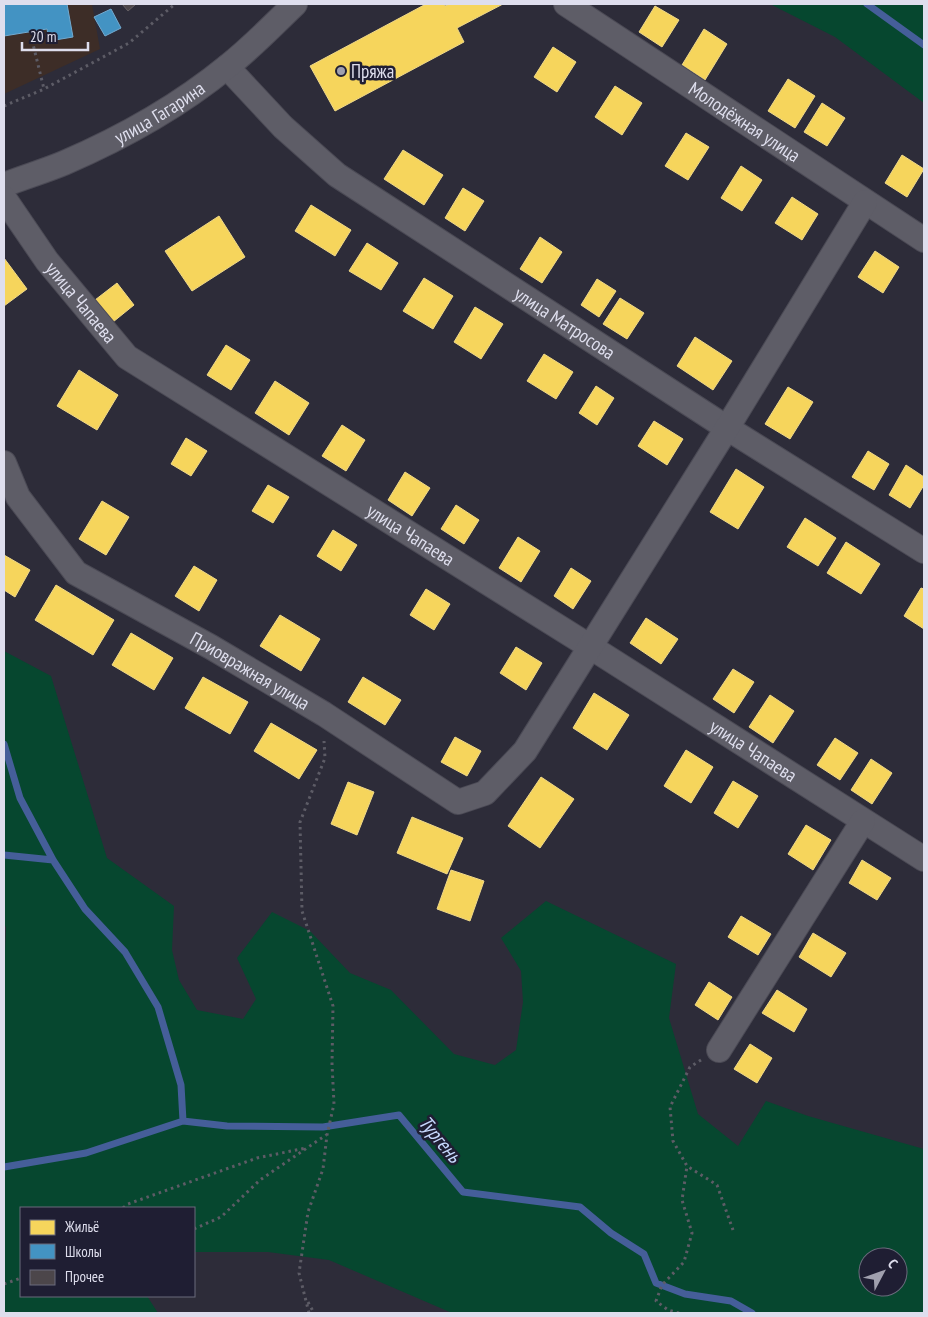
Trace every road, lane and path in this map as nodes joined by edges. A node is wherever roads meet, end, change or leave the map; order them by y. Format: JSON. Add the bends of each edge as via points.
{"nodes":[{"id":1,"x":175,"y":4,"type":"edge"},
{"id":2,"x":294,"y":4,"type":"edge"},
{"id":3,"x":566,"y":4,"type":"edge"},
{"id":4,"x":32,"y":40,"type":"dead end"},
{"id":5,"x":228,"y":67,"type":"junction"},
{"id":6,"x":44,"y":89,"type":"junction"},
{"id":7,"x":4,"y":106,"type":"edge"},
{"id":8,"x":4,"y":185,"type":"edge"},
{"id":9,"x":4,"y":198,"type":"edge"},
{"id":10,"x":865,"y":202,"type":"junction"},
{"id":11,"x":924,"y":240,"type":"edge"},
{"id":12,"x":727,"y":428,"type":"junction"},
{"id":13,"x":4,"y":463,"type":"edge"},
{"id":14,"x":924,"y":551,"type":"edge"},
{"id":15,"x":589,"y":646,"type":"junction"},
{"id":16,"x":324,"y":758,"type":"dead end"},
{"id":17,"x":863,"y":821,"type":"junction"},
{"id":18,"x":924,"y":859,"type":"edge"},
{"id":19,"x":719,"y":1050,"type":"joint"},
{"id":20,"x":327,"y":1135,"type":"junction"},
{"id":21,"x":306,"y":1148,"type":"junction"},
{"id":22,"x":687,"y":1166,"type":"junction"},
{"id":23,"x":124,"y":1207,"type":"edge"},
{"id":24,"x":195,"y":1229,"type":"edge"},
{"id":25,"x":733,"y":1230,"type":"dead end"},
{"id":26,"x":20,"y":1278,"type":"edge"},
{"id":27,"x":4,"y":1284,"type":"edge"},
{"id":28,"x":305,"y":1297,"type":"junction"},
{"id":29,"x":309,"y":1313,"type":"edge"},
{"id":30,"x":314,"y":1313,"type":"edge"},
{"id":31,"x":679,"y":1313,"type":"edge"}],
"edges":[{"from":1,"to":6,"type":"path","via":[[129,43]]},
{"from":2,"to":5,"type":"street","name":"улица Гагарина"},
{"from":3,"to":10,"type":"street","name":"Молодёжная улица"},
{"from":4,"to":6,"type":"path"},
{"from":5,"to":8,"type":"street","name":"улица Гагарина","via":[[116,139]]},
{"from":5,"to":12,"type":"street","name":"улица Матросова","via":[[283,127],[337,175]]},
{"from":6,"to":7,"type":"path"},
{"from":9,"to":15,"type":"street","name":"улица Чапаева","via":[[46,261],[127,357]]},
{"from":10,"to":11,"type":"street","name":"Молодёжная улица"},
{"from":10,"to":12,"type":"street"},
{"from":12,"to":14,"type":"street","name":"улица Матросова"},
{"from":12,"to":15,"type":"street"},
{"from":13,"to":15,"type":"street","name":"Приовражная улица","via":[[18,497],[76,573],[324,714],[458,802],[485,793],[525,750]]},
{"from":15,"to":17,"type":"street","name":"улица Чапаева"},
{"from":16,"to":20,"type":"path","via":[[300,822],[300,832],[302,911],[333,1006],[334,1104]]},
{"from":17,"to":18,"type":"street","name":"улица Чапаева"},
{"from":17,"to":19,"type":"street"},
{"from":19,"to":22,"type":"path","via":[[690,1067],[670,1107],[673,1140]]},
{"from":20,"to":21,"type":"path"},
{"from":20,"to":28,"type":"path","via":[[323,1169],[308,1212],[298,1273]]},
{"from":21,"to":23,"type":"path","via":[[257,1158]]},
{"from":21,"to":24,"type":"path","via":[[260,1180],[221,1216]]},
{"from":22,"to":25,"type":"path","via":[[717,1185]]},
{"from":22,"to":31,"type":"path","via":[[682,1200],[692,1233],[684,1262],[662,1285],[656,1301]]},
{"from":26,"to":27,"type":"path"},
{"from":28,"to":29,"type":"path"},
{"from":28,"to":30,"type":"path"}]}
